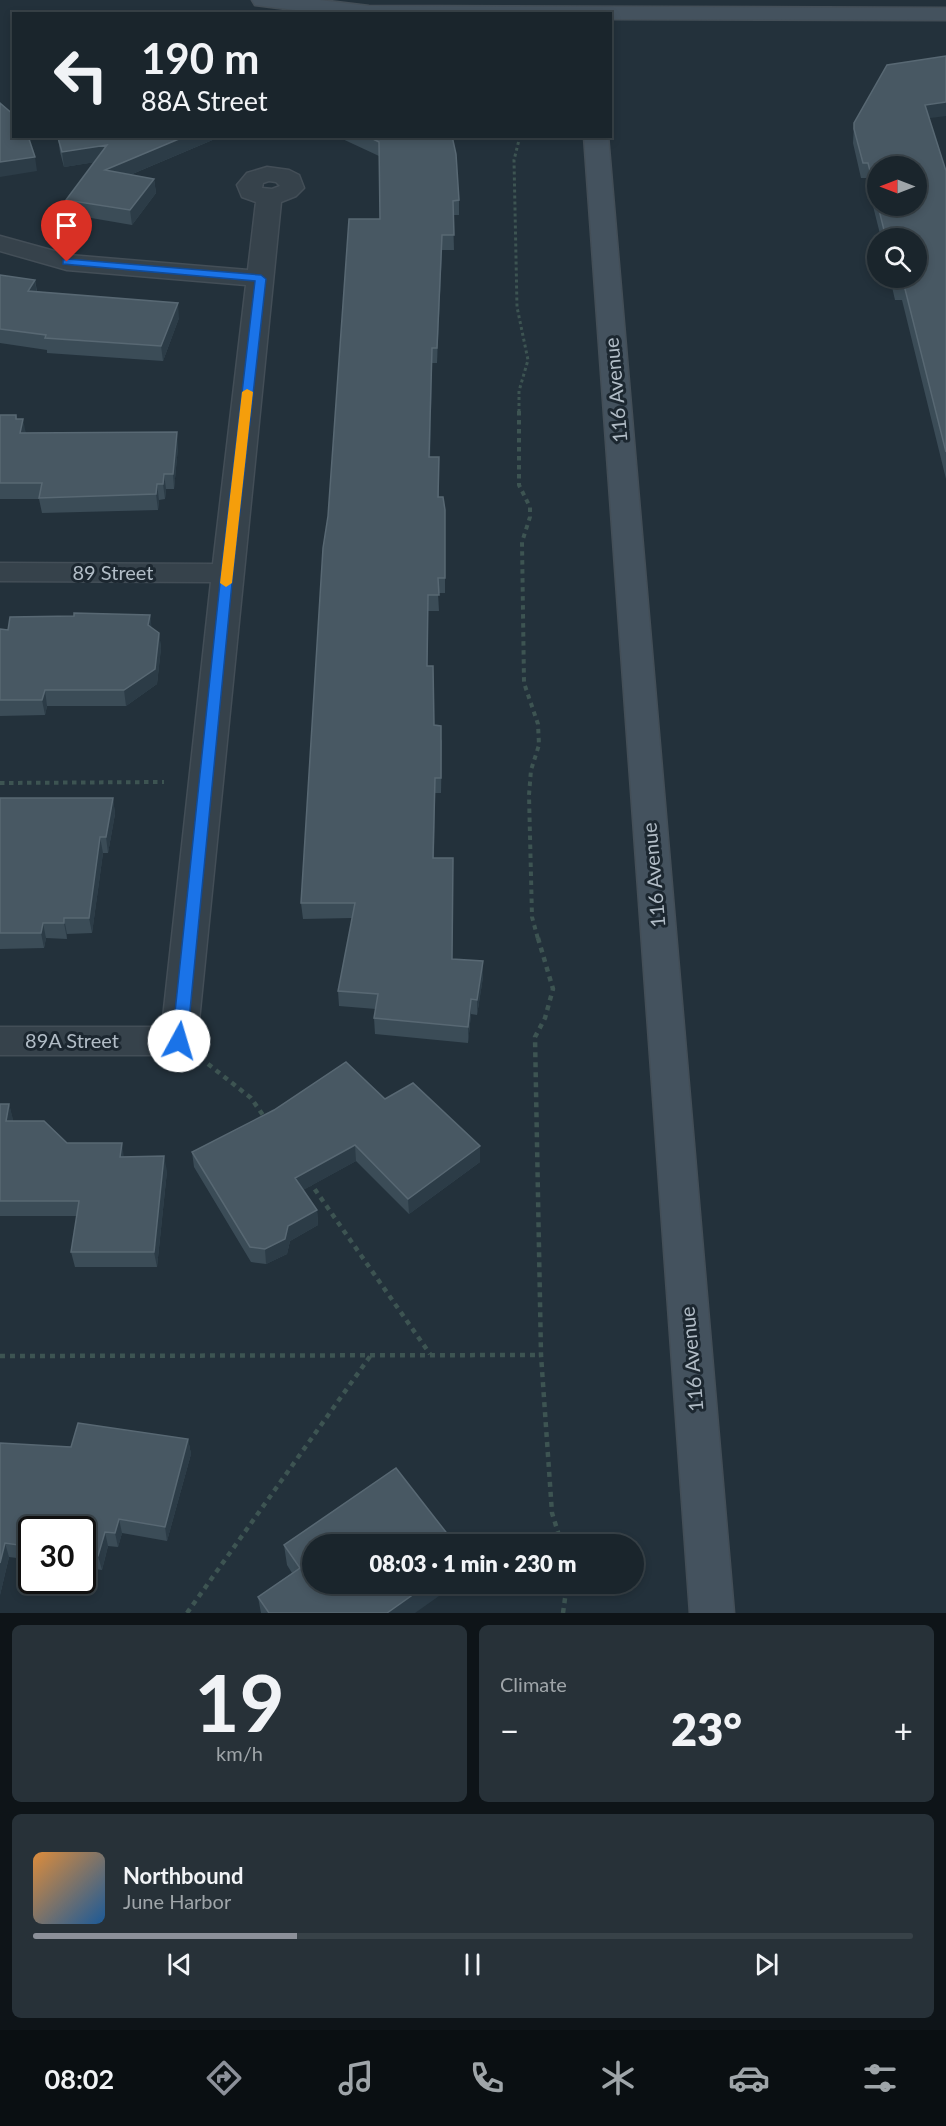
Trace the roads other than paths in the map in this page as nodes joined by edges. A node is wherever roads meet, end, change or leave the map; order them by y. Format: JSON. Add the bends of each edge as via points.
{"nodes":[{"id":1,"x":263,"y":0,"type":"edge"},
{"id":2,"x":369,"y":12,"type":"edge"},
{"id":3,"x":612,"y":13,"type":"edge"},
{"id":4,"x":946,"y":14,"type":"edge"},
{"id":5,"x":596,"y":138,"type":"edge"},
{"id":6,"x":269,"y":197,"type":"dead end"},
{"id":7,"x":0,"y":243,"type":"edge"},
{"id":8,"x":261,"y":279,"type":"junction"},
{"id":9,"x":0,"y":572,"type":"edge"},
{"id":10,"x":227,"y":573,"type":"junction"},
{"id":11,"x":0,"y":1041,"type":"edge"},
{"id":12,"x":712,"y":1613,"type":"edge"}],
"edges":[{"from":1,"to":2,"type":"main road"},
{"from":3,"to":4,"type":"main road"},
{"from":5,"to":12,"type":"main road","name":"116 Avenue"},
{"from":6,"to":8,"type":"street"},
{"from":7,"to":8,"type":"street","via":[[67,262]]},
{"from":8,"to":10,"type":"street"},
{"from":9,"to":10,"type":"street","name":"89 Street"},
{"from":10,"to":11,"type":"street","name":"89A Street","via":[[179,1041]]}]}
